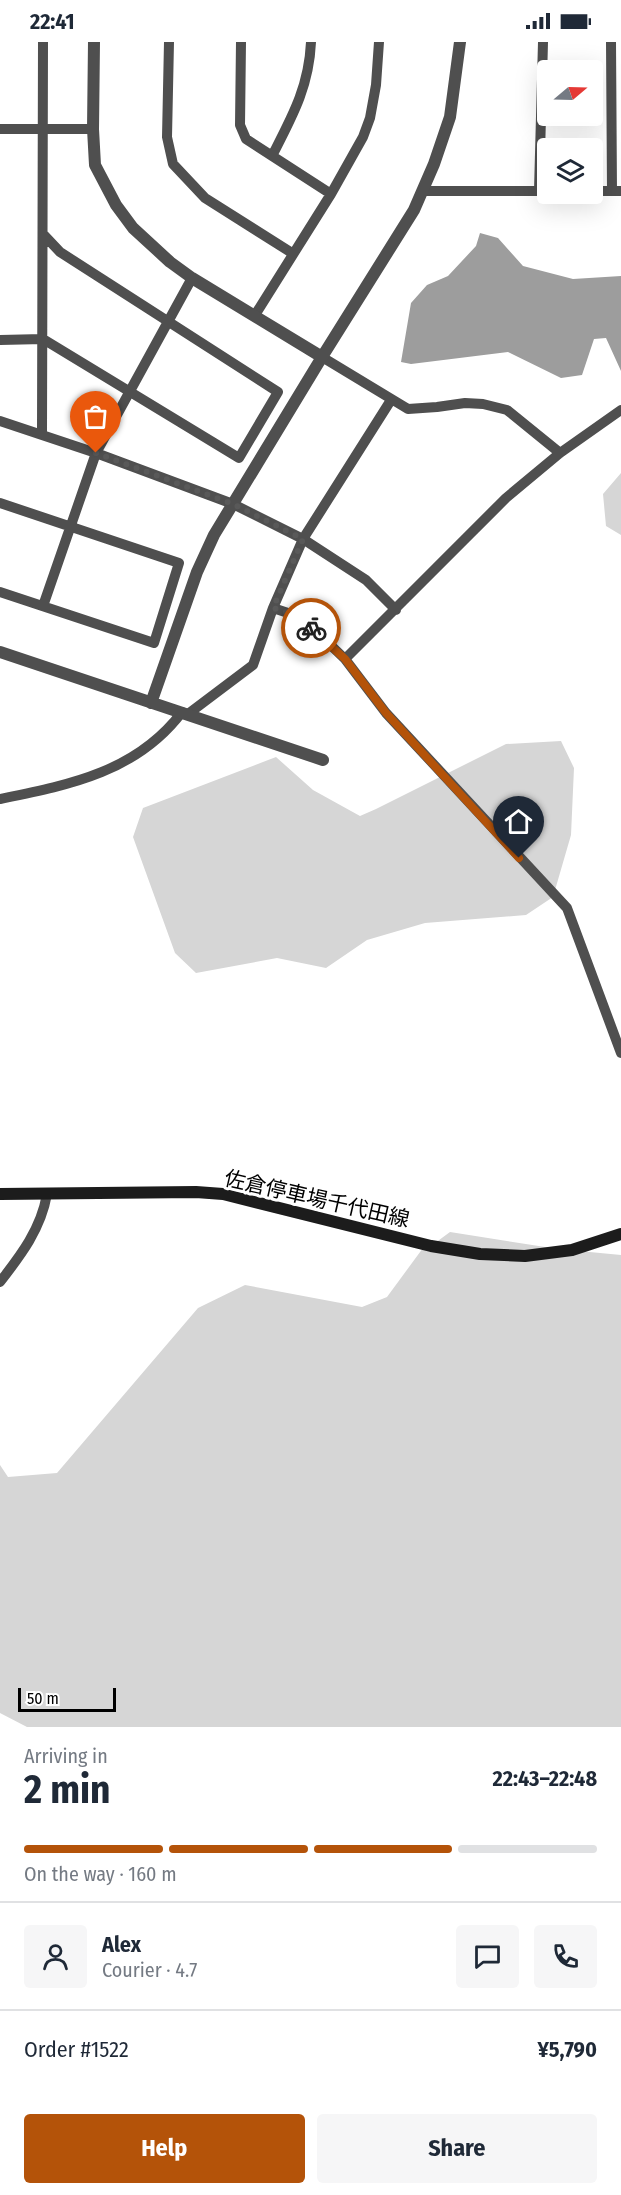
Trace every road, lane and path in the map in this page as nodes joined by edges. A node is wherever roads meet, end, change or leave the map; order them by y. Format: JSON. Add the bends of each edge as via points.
{"nodes":[{"id":1,"x":43,"y":42,"type":"edge"},
{"id":2,"x":94,"y":42,"type":"edge"},
{"id":3,"x":169,"y":42,"type":"edge"},
{"id":4,"x":241,"y":42,"type":"edge"},
{"id":5,"x":311,"y":42,"type":"edge"},
{"id":6,"x":379,"y":42,"type":"edge"},
{"id":7,"x":460,"y":42,"type":"edge"},
{"id":8,"x":543,"y":42,"type":"edge"},
{"id":9,"x":611,"y":42,"type":"edge"},
{"id":10,"x":0,"y":129,"type":"edge"},
{"id":11,"x":43,"y":129,"type":"junction"},
{"id":12,"x":93,"y":129,"type":"junction"},
{"id":13,"x":543,"y":138,"type":"edge"},
{"id":14,"x":272,"y":156,"type":"junction"},
{"id":15,"x":422,"y":191,"type":"junction"},
{"id":16,"x":537,"y":191,"type":"edge"},
{"id":17,"x":616,"y":191,"type":"edge"},
{"id":18,"x":331,"y":194,"type":"junction"},
{"id":19,"x":43,"y":234,"type":"junction"},
{"id":20,"x":292,"y":253,"type":"junction"},
{"id":21,"x":192,"y":278,"type":"junction"},
{"id":22,"x":255,"y":315,"type":"junction"},
{"id":23,"x":168,"y":322,"type":"junction"},
{"id":24,"x":43,"y":339,"type":"junction"},
{"id":25,"x":0,"y":340,"type":"edge"},
{"id":26,"x":322,"y":357,"type":"junction"},
{"id":27,"x":129,"y":392,"type":"junction"},
{"id":28,"x":391,"y":400,"type":"junction"},
{"id":29,"x":621,"y":410,"type":"edge"},
{"id":30,"x":0,"y":421,"type":"edge"},
{"id":31,"x":42,"y":435,"type":"junction"},
{"id":32,"x":96,"y":453,"type":"junction"},
{"id":33,"x":560,"y":453,"type":"junction"},
{"id":34,"x":0,"y":503,"type":"edge"},
{"id":35,"x":233,"y":504,"type":"junction"},
{"id":36,"x":70,"y":527,"type":"junction"},
{"id":37,"x":303,"y":539,"type":"junction"},
{"id":38,"x":0,"y":592,"type":"edge"},
{"id":39,"x":43,"y":606,"type":"junction"},
{"id":40,"x":273,"y":608,"type":"junction"},
{"id":41,"x":396,"y":610,"type":"junction"},
{"id":42,"x":0,"y":652,"type":"edge"},
{"id":43,"x":345,"y":659,"type":"junction"},
{"id":44,"x":151,"y":703,"type":"junction"},
{"id":45,"x":185,"y":713,"type":"junction"},
{"id":46,"x":323,"y":760,"type":"dead end"},
{"id":47,"x":0,"y":799,"type":"edge"},
{"id":48,"x":621,"y":1053,"type":"edge"},
{"id":49,"x":0,"y":1194,"type":"edge"},
{"id":50,"x":47,"y":1194,"type":"junction"},
{"id":51,"x":621,"y":1234,"type":"edge"},
{"id":52,"x":0,"y":1281,"type":"edge"}],
"edges":[{"from":1,"to":11,"type":"street"},
{"from":2,"to":12,"type":"street"},
{"from":3,"to":20,"type":"street","via":[[167,137],[173,164],[205,198]]},
{"from":4,"to":14,"type":"street","via":[[240,125],[246,140]]},
{"from":5,"to":14,"type":"street","via":[[310,64],[300,101]]},
{"from":6,"to":18,"type":"street","via":[[370,118]]},
{"from":7,"to":15,"type":"street","via":[[450,117]]},
{"from":8,"to":13,"type":"street"},
{"from":9,"to":17,"type":"street"},
{"from":10,"to":11,"type":"street"},
{"from":11,"to":12,"type":"street"},
{"from":11,"to":19,"type":"street"},
{"from":12,"to":21,"type":"street","via":[[95,165],[116,205],[133,228]]},
{"from":14,"to":18,"type":"street"},
{"from":15,"to":16,"type":"street"},
{"from":15,"to":26,"type":"street"},
{"from":18,"to":20,"type":"street"},
{"from":19,"to":23,"type":"street","via":[[60,252]]},
{"from":19,"to":24,"type":"street"},
{"from":20,"to":22,"type":"street"},
{"from":21,"to":22,"type":"street"},
{"from":21,"to":23,"type":"street"},
{"from":22,"to":26,"type":"street"},
{"from":23,"to":27,"type":"street"},
{"from":23,"to":27,"type":"street","via":[[278,392],[239,458]]},
{"from":24,"to":25,"type":"street"},
{"from":24,"to":27,"type":"street"},
{"from":24,"to":31,"type":"street"},
{"from":26,"to":28,"type":"street"},
{"from":26,"to":35,"type":"street"},
{"from":27,"to":32,"type":"street"},
{"from":28,"to":33,"type":"street","via":[[408,409],[465,403],[507,410]]},
{"from":28,"to":37,"type":"street"},
{"from":29,"to":33,"type":"street"},
{"from":30,"to":31,"type":"street"},
{"from":31,"to":32,"type":"street"},
{"from":32,"to":35,"type":"street"},
{"from":32,"to":36,"type":"street"},
{"from":33,"to":41,"type":"street","via":[[506,498]]},
{"from":34,"to":36,"type":"street"},
{"from":35,"to":37,"type":"street"},
{"from":35,"to":44,"type":"street","via":[[197,572]]},
{"from":36,"to":39,"type":"street"},
{"from":36,"to":39,"type":"street","via":[[179,563],[154,643]]},
{"from":37,"to":40,"type":"street"},
{"from":37,"to":41,"type":"street","via":[[366,580]]},
{"from":38,"to":39,"type":"street"},
{"from":40,"to":43,"type":"street","via":[[317,632]]},
{"from":40,"to":45,"type":"street","via":[[254,665]]},
{"from":41,"to":43,"type":"street"},
{"from":42,"to":44,"type":"street"},
{"from":43,"to":48,"type":"street","via":[[386,713],[567,908]]},
{"from":44,"to":45,"type":"street"},
{"from":45,"to":46,"type":"street"},
{"from":45,"to":47,"type":"street","via":[[159,740],[97,776]]},
{"from":49,"to":50,"type":"main road","name":"佐倉停車場千代田線"},
{"from":50,"to":51,"type":"main road","name":"佐倉停車場千代田線","via":[[223,1194],[430,1246],[480,1254],[525,1256],[572,1250]]},
{"from":50,"to":52,"type":"street","via":[[27,1248]]}]}
